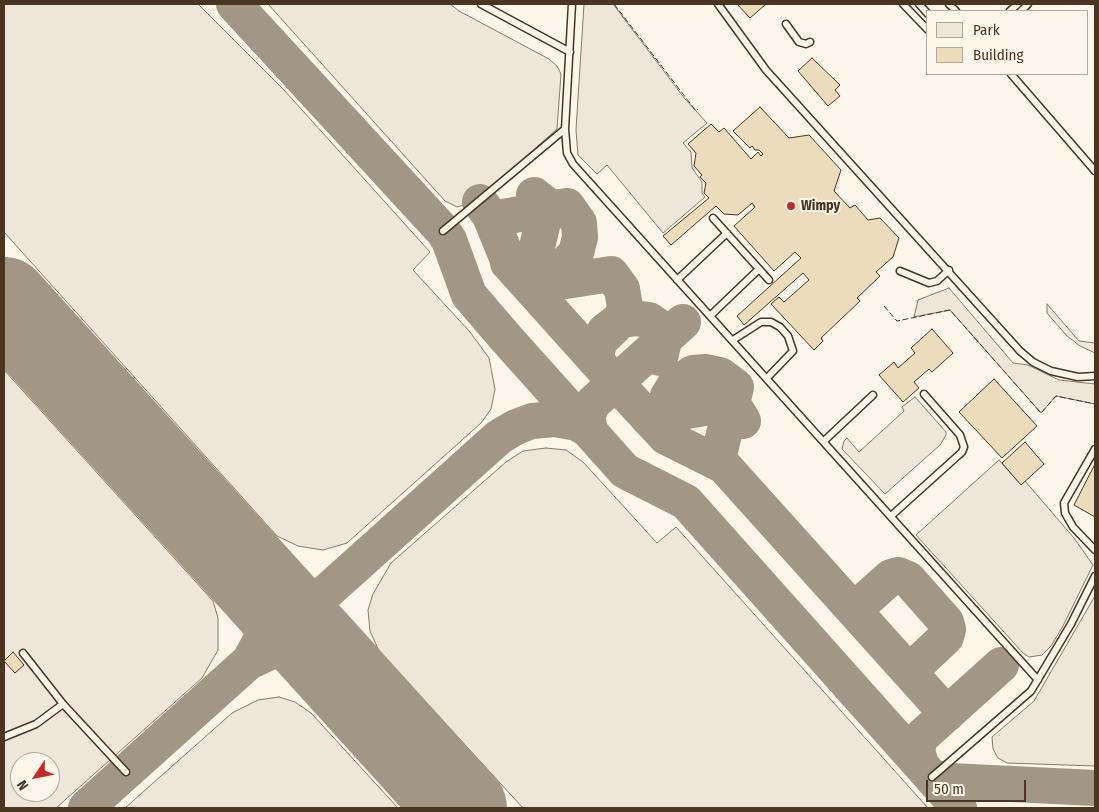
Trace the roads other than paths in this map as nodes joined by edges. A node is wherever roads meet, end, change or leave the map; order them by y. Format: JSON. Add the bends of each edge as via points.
{"nodes":[{"id":1,"x":482,"y":4,"type":"edge"},
{"id":2,"x":572,"y":4,"type":"edge"},
{"id":3,"x":718,"y":4,"type":"edge"},
{"id":4,"x":903,"y":4,"type":"edge"},
{"id":5,"x":786,"y":24,"type":"dead end"},
{"id":6,"x":926,"y":28,"type":"edge"},
{"id":7,"x":810,"y":42,"type":"dead end"},
{"id":8,"x":570,"y":52,"type":"junction"},
{"id":9,"x":1012,"y":75,"type":"edge"},
{"id":10,"x":565,"y":129,"type":"junction"},
{"id":11,"x":1095,"y":169,"type":"edge"},
{"id":12,"x":713,"y":218,"type":"dead end"},
{"id":13,"x":443,"y":231,"type":"dead end"},
{"id":14,"x":727,"y":234,"type":"junction"},
{"id":15,"x":759,"y":270,"type":"junction"},
{"id":16,"x":949,"y":270,"type":"junction"},
{"id":17,"x":900,"y":271,"type":"dead end"},
{"id":18,"x":677,"y":280,"type":"junction"},
{"id":19,"x":769,"y":280,"type":"dead end"},
{"id":20,"x":711,"y":315,"type":"junction"},
{"id":21,"x":733,"y":340,"type":"junction"},
{"id":22,"x":1095,"y":376,"type":"edge"},
{"id":23,"x":767,"y":378,"type":"junction"},
{"id":24,"x":924,"y":394,"type":"dead end"},
{"id":25,"x":873,"y":395,"type":"dead end"},
{"id":26,"x":824,"y":441,"type":"junction"},
{"id":27,"x":1095,"y":449,"type":"edge"},
{"id":28,"x":891,"y":516,"type":"junction"},
{"id":29,"x":1095,"y":550,"type":"edge"},
{"id":30,"x":1095,"y":576,"type":"edge"},
{"id":31,"x":23,"y":653,"type":"dead end"},
{"id":32,"x":1038,"y":680,"type":"junction"},
{"id":33,"x":63,"y":704,"type":"junction"},
{"id":34,"x":4,"y":738,"type":"edge"},
{"id":35,"x":126,"y":772,"type":"dead end"},
{"id":36,"x":932,"y":777,"type":"dead end"}],
"edges":[{"from":1,"to":8,"type":"lane"},
{"from":2,"to":8,"type":"lane"},
{"from":3,"to":16,"type":"lane","via":[[766,70]]},
{"from":4,"to":6,"type":"lane"},
{"from":5,"to":7,"type":"lane","via":[[798,42]]},
{"from":8,"to":10,"type":"lane"},
{"from":9,"to":11,"type":"lane"},
{"from":10,"to":13,"type":"lane"},
{"from":10,"to":18,"type":"lane","via":[[567,153],[573,164]]},
{"from":12,"to":14,"type":"lane"},
{"from":14,"to":15,"type":"lane"},
{"from":14,"to":18,"type":"lane"},
{"from":15,"to":19,"type":"lane"},
{"from":15,"to":20,"type":"lane"},
{"from":16,"to":17,"type":"lane","via":[[938,281],[929,283]]},
{"from":16,"to":22,"type":"lane","via":[[1033,362],[1067,376]]},
{"from":18,"to":20,"type":"lane"},
{"from":20,"to":21,"type":"lane"},
{"from":21,"to":23,"type":"lane"},
{"from":21,"to":23,"type":"lane","via":[[761,322],[771,322],[780,327],[788,336],[793,351]]},
{"from":23,"to":26,"type":"lane"},
{"from":24,"to":28,"type":"lane","via":[[960,435],[964,447]]},
{"from":25,"to":26,"type":"lane"},
{"from":26,"to":28,"type":"lane"},
{"from":27,"to":29,"type":"lane","via":[[1064,504],[1073,526]]},
{"from":28,"to":32,"type":"lane"},
{"from":30,"to":32,"type":"lane","via":[[1072,624]]},
{"from":31,"to":33,"type":"lane"},
{"from":32,"to":36,"type":"lane","via":[[1024,699]]},
{"from":33,"to":34,"type":"lane","via":[[36,724]]},
{"from":33,"to":35,"type":"lane"}]}
